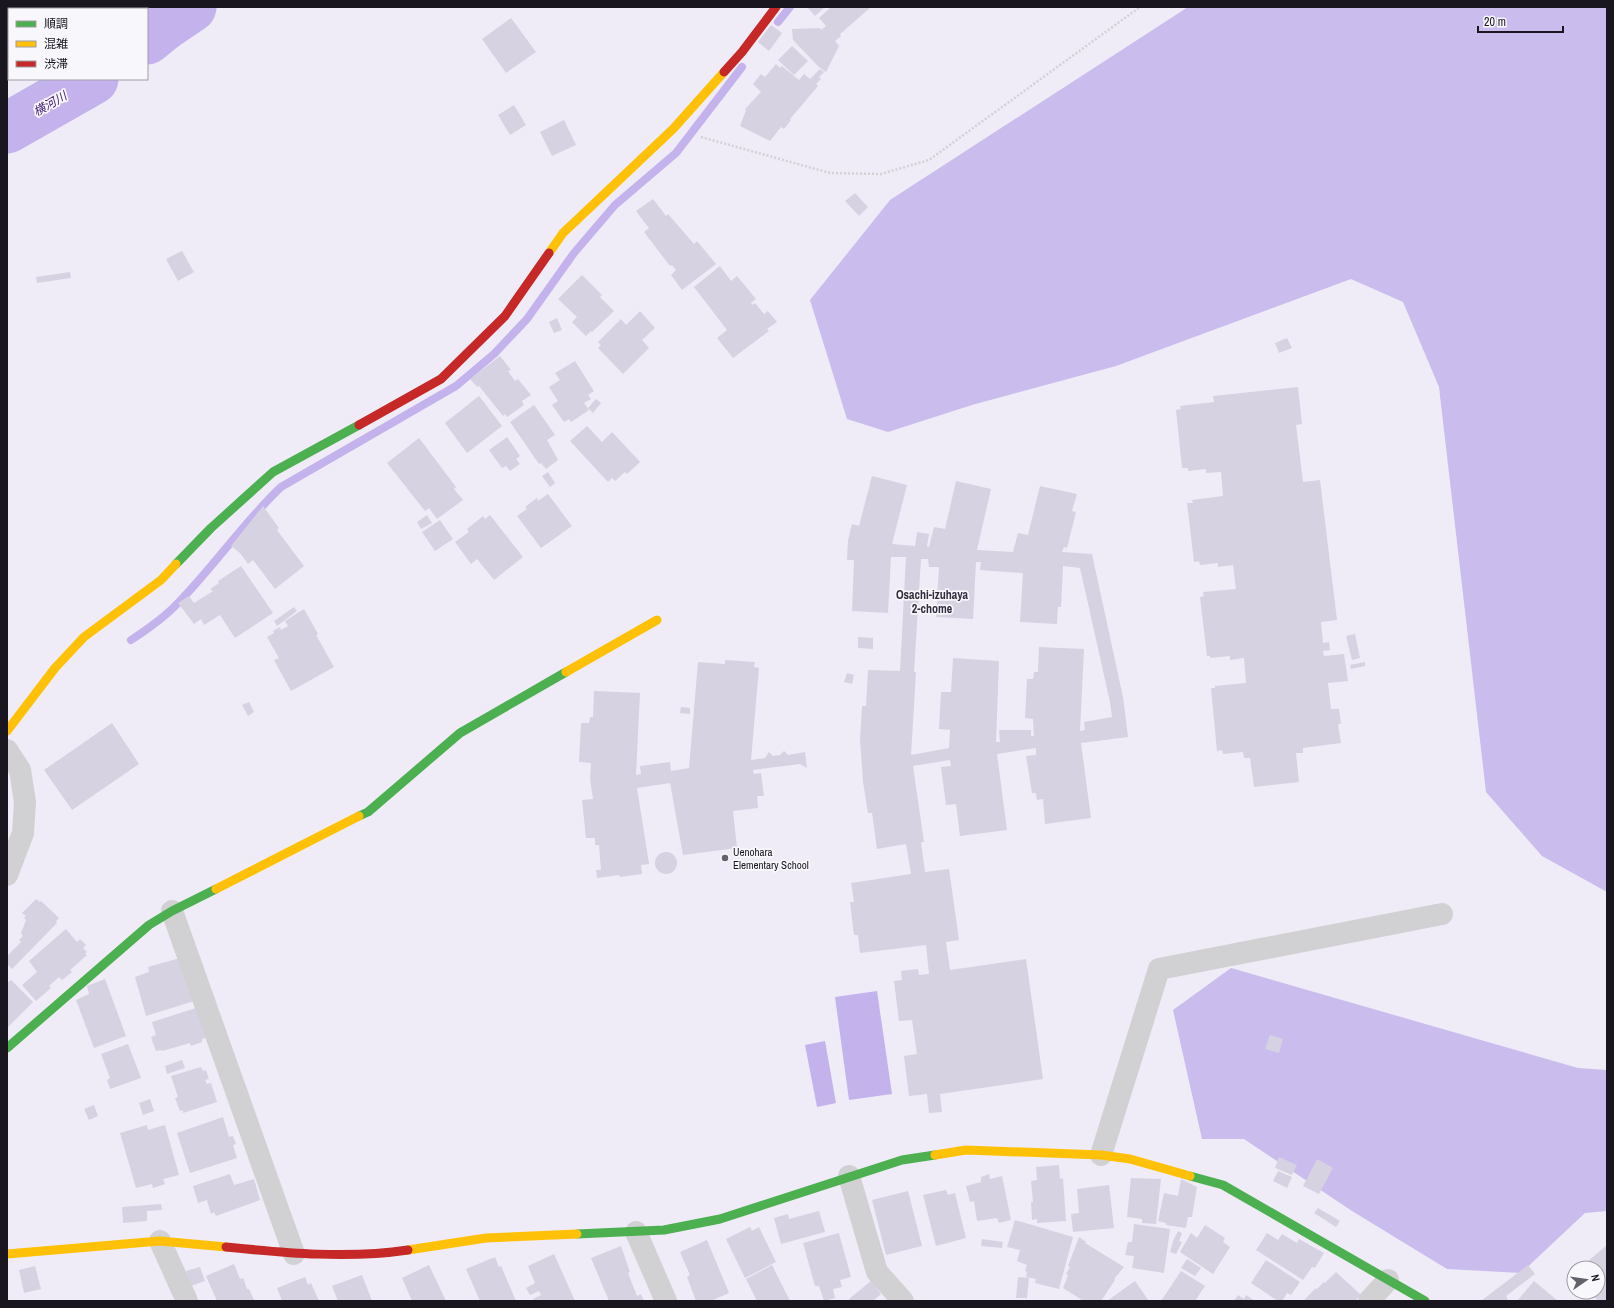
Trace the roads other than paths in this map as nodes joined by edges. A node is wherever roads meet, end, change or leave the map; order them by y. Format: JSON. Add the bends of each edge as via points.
{"nodes":[{"id":1,"x":776,"y":7,"type":"edge"},
{"id":2,"x":657,"y":620,"type":"dead end"},
{"id":3,"x":7,"y":731,"type":"edge"},
{"id":4,"x":7,"y":750,"type":"edge"},
{"id":5,"x":7,"y":875,"type":"edge"},
{"id":6,"x":172,"y":911,"type":"junction"},
{"id":7,"x":1442,"y":914,"type":"dead end"},
{"id":8,"x":7,"y":1048,"type":"edge"},
{"id":9,"x":1101,"y":1156,"type":"junction"},
{"id":10,"x":849,"y":1176,"type":"junction"},
{"id":11,"x":636,"y":1232,"type":"junction"},
{"id":12,"x":160,"y":1241,"type":"junction"},
{"id":13,"x":7,"y":1254,"type":"edge"},
{"id":14,"x":294,"y":1254,"type":"junction"},
{"id":15,"x":1388,"y":1280,"type":"junction"},
{"id":16,"x":186,"y":1301,"type":"edge"},
{"id":17,"x":666,"y":1301,"type":"edge"},
{"id":18,"x":903,"y":1301,"type":"edge"},
{"id":19,"x":1369,"y":1301,"type":"edge"},
{"id":20,"x":1425,"y":1301,"type":"edge"}],
"edges":[{"from":1,"to":3,"type":"street","via":[[742,52],[673,129],[562,234],[505,316],[441,379],[273,472],[211,528],[161,580],[84,637],[55,668]]},
{"from":2,"to":6,"type":"street","via":[[460,733],[368,812]]},
{"from":4,"to":5,"type":"street","via":[[20,770],[25,802],[23,833]]},
{"from":6,"to":8,"type":"street","via":[[149,925]]},
{"from":6,"to":14,"type":"street"},
{"from":7,"to":9,"type":"street","via":[[1159,969]]},
{"from":9,"to":10,"type":"street","via":[[966,1150],[902,1160]]},
{"from":9,"to":15,"type":"street","via":[[1130,1159],[1223,1185]]},
{"from":10,"to":11,"type":"street","via":[[720,1219],[664,1230]]},
{"from":10,"to":18,"type":"street","via":[[876,1272]]},
{"from":11,"to":14,"type":"street","via":[[486,1238],[382,1254]]},
{"from":11,"to":17,"type":"street"},
{"from":12,"to":13,"type":"street"},
{"from":12,"to":14,"type":"street"},
{"from":12,"to":16,"type":"street"},
{"from":15,"to":19,"type":"street"},
{"from":15,"to":20,"type":"street"}]}
